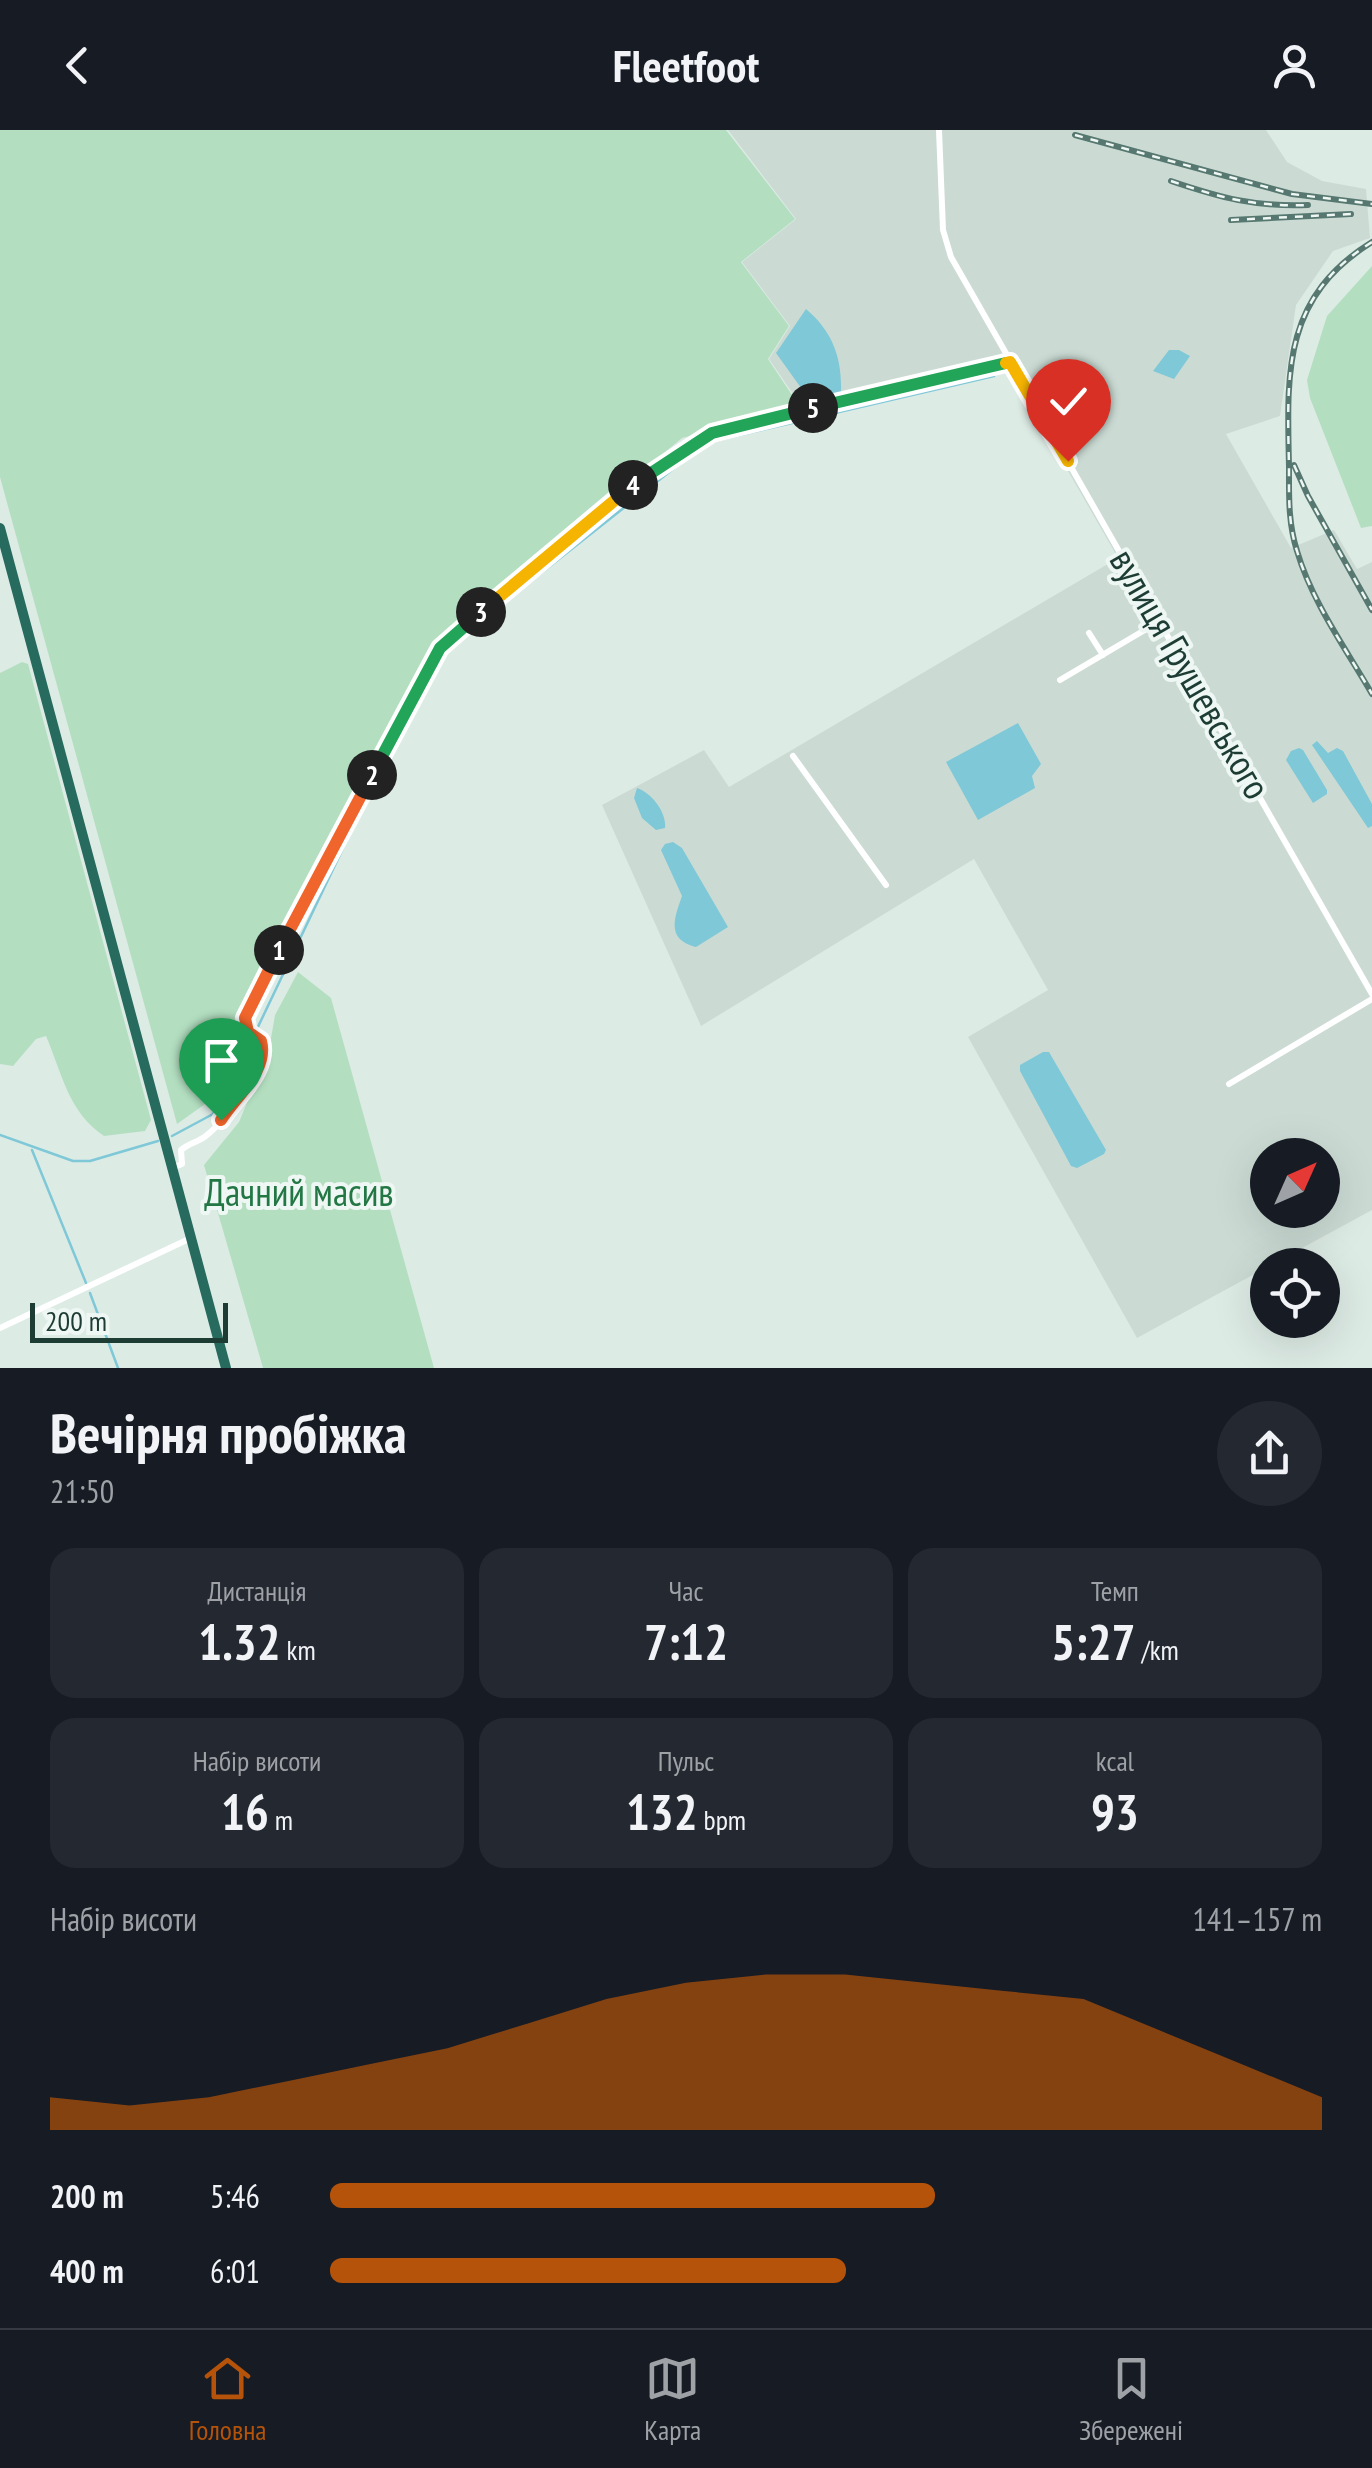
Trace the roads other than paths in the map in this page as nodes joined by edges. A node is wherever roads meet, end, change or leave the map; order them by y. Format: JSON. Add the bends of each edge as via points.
{"nodes":[{"id":1,"x":939,"y":130,"type":"edge"},
{"id":2,"x":1010,"y":362,"type":"junction"},
{"id":3,"x":0,"y":528,"type":"edge"},
{"id":4,"x":1160,"y":622,"type":"junction"},
{"id":5,"x":1090,"y":633,"type":"dead end"},
{"id":6,"x":1103,"y":655,"type":"junction"},
{"id":7,"x":1060,"y":680,"type":"dead end"},
{"id":8,"x":793,"y":756,"type":"dead end"},
{"id":9,"x":886,"y":885,"type":"dead end"},
{"id":10,"x":1372,"y":996,"type":"edge"},
{"id":11,"x":1229,"y":1084,"type":"dead end"},
{"id":12,"x":172,"y":1168,"type":"junction"},
{"id":13,"x":190,"y":1238,"type":"junction"},
{"id":14,"x":0,"y":1328,"type":"edge"},
{"id":15,"x":226,"y":1368,"type":"edge"}],
"edges":[{"from":1,"to":2,"type":"street","name":"вулиця Грушевського","via":[[945,241]]},
{"from":2,"to":4,"type":"street","name":"вулиця Грушевського"},
{"from":2,"to":12,"type":"street","via":[[703,437],[628,487],[445,640],[256,992],[245,1026],[263,1048],[256,1069],[216,1128],[185,1146],[182,1164]]},
{"from":3,"to":12,"type":"highway"},
{"from":4,"to":6,"type":"street"},
{"from":4,"to":10,"type":"street","name":"вулиця Грушевського"},
{"from":5,"to":6,"type":"street"},
{"from":6,"to":7,"type":"street"},
{"from":8,"to":9,"type":"street"},
{"from":10,"to":11,"type":"street"},
{"from":12,"to":13,"type":"highway"},
{"from":13,"to":14,"type":"street"},
{"from":13,"to":15,"type":"highway"}]}
